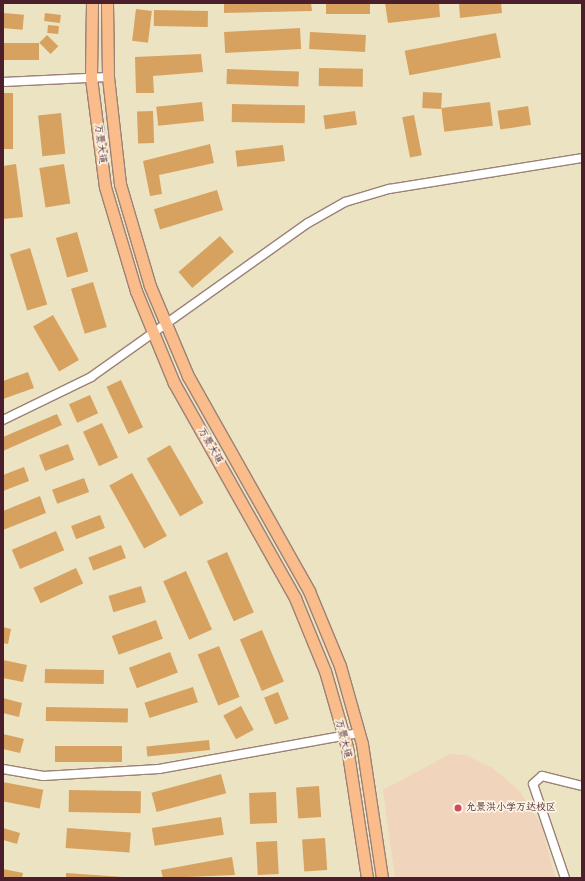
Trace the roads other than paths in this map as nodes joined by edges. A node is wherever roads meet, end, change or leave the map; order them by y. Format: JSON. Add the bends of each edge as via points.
{"nodes":[{"id":1,"x":92,"y":3,"type":"edge"},
{"id":2,"x":107,"y":3,"type":"edge"},
{"id":3,"x":108,"y":77,"type":"junction"},
{"id":4,"x":92,"y":78,"type":"junction"},
{"id":5,"x":3,"y":82,"type":"edge"},
{"id":6,"x":582,"y":158,"type":"edge"},
{"id":7,"x":166,"y":323,"type":"junction"},
{"id":8,"x":153,"y":333,"type":"junction"},
{"id":9,"x":3,"y":420,"type":"edge"},
{"id":10,"x":359,"y":733,"type":"junction"},
{"id":11,"x":344,"y":738,"type":"junction"},
{"id":12,"x":3,"y":769,"type":"edge"},
{"id":13,"x":582,"y":786,"type":"edge"},
{"id":14,"x":367,"y":878,"type":"edge"},
{"id":15,"x":382,"y":878,"type":"edge"},
{"id":16,"x":565,"y":878,"type":"edge"}],
"edges":[{"from":1,"to":4,"type":"main road","name":"万景大道"},
{"from":2,"to":3,"type":"main road","name":"万景大道"},
{"from":3,"to":4,"type":"street"},
{"from":3,"to":7,"type":"main road","name":"万景大道","via":[[120,184],[150,286]]},
{"from":4,"to":5,"type":"street"},
{"from":4,"to":8,"type":"main road","name":"万景大道","via":[[105,187],[136,291]]},
{"from":6,"to":7,"type":"street","via":[[394,188],[356,197],[313,219]]},
{"from":7,"to":8,"type":"street"},
{"from":7,"to":10,"type":"main road","name":"万景大道","via":[[188,376],[308,591],[340,666]]},
{"from":8,"to":9,"type":"street","via":[[75,386]]},
{"from":8,"to":11,"type":"main road","name":"万景大道","via":[[174,383],[294,598],[325,671]]},
{"from":10,"to":11,"type":"street"},
{"from":10,"to":15,"type":"main road","name":"万景大道"},
{"from":11,"to":12,"type":"street","via":[[160,769],[43,776]]},
{"from":11,"to":14,"type":"main road","name":"万景大道"},
{"from":13,"to":16,"type":"street","via":[[542,776],[533,784]]}]}
